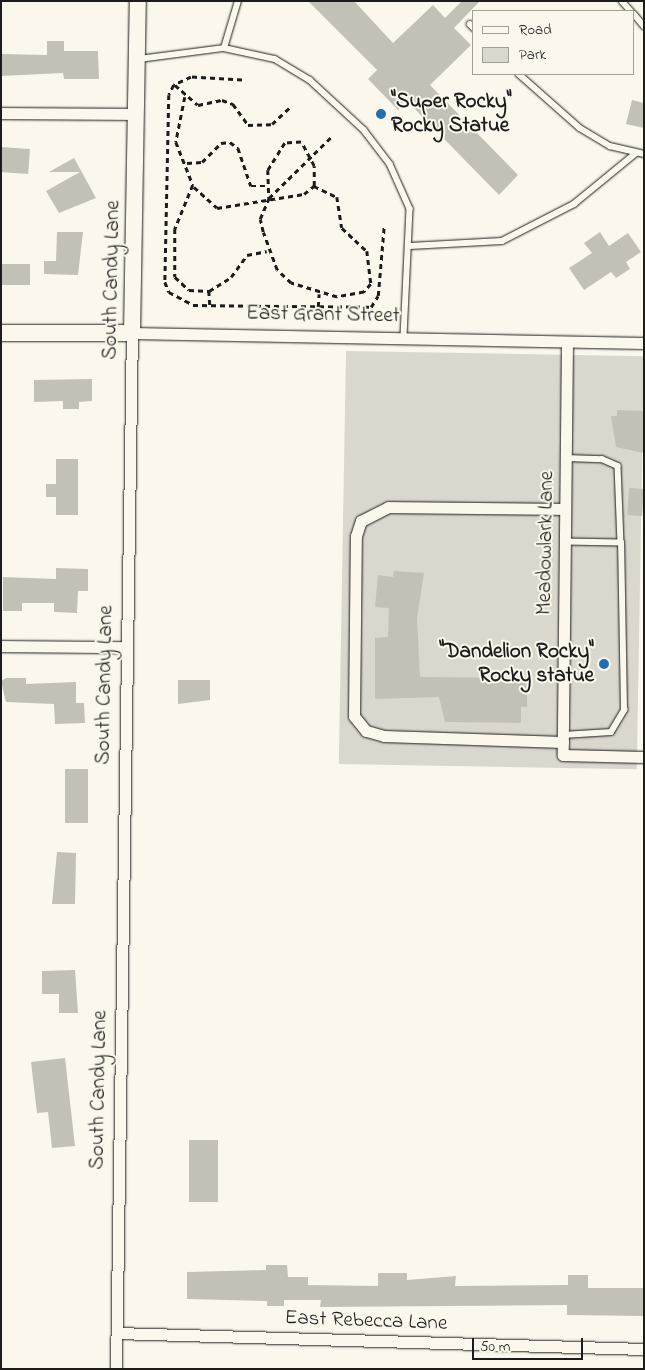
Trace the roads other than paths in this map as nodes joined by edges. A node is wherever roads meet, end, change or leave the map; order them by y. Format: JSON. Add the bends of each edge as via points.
{"nodes":[{"id":1,"x":138,"y":1,"type":"edge"},
{"id":2,"x":238,"y":1,"type":"edge"},
{"id":3,"x":635,"y":15,"type":"edge"},
{"id":4,"x":644,"y":26,"type":"edge"},
{"id":5,"x":224,"y":48,"type":"junction"},
{"id":6,"x":137,"y":59,"type":"junction"},
{"id":7,"x":519,"y":75,"type":"edge"},
{"id":8,"x":1,"y":113,"type":"edge"},
{"id":9,"x":136,"y":114,"type":"junction"},
{"id":10,"x":636,"y":153,"type":"junction"},
{"id":11,"x":644,"y":154,"type":"edge"},
{"id":12,"x":410,"y":246,"type":"junction"},
{"id":13,"x":1,"y":333,"type":"edge"},
{"id":14,"x":132,"y":333,"type":"junction"},
{"id":15,"x":404,"y":338,"type":"junction"},
{"id":16,"x":567,"y":342,"type":"junction"},
{"id":17,"x":644,"y":343,"type":"edge"},
{"id":18,"x":566,"y":458,"type":"junction"},
{"id":19,"x":565,"y":509,"type":"junction"},
{"id":20,"x":565,"y":542,"type":"junction"},
{"id":21,"x":621,"y":543,"type":"junction"},
{"id":22,"x":1,"y":646,"type":"edge"},
{"id":23,"x":126,"y":647,"type":"junction"},
{"id":24,"x":563,"y":739,"type":"junction"},
{"id":25,"x":644,"y":757,"type":"edge"},
{"id":26,"x":117,"y":1333,"type":"junction"},
{"id":27,"x":644,"y":1349,"type":"edge"},
{"id":28,"x":116,"y":1369,"type":"edge"}],
"edges":[{"from":1,"to":6,"type":"main road","name":"South Candy Lane"},
{"from":2,"to":5,"type":"lane"},
{"from":3,"to":4,"type":"lane"},
{"from":5,"to":6,"type":"lane"},
{"from":5,"to":12,"type":"lane","via":[[289,66],[364,130],[402,187],[410,209]]},
{"from":6,"to":9,"type":"main road","name":"South Candy Lane"},
{"from":7,"to":10,"type":"lane","via":[[580,128],[610,146]]},
{"from":8,"to":9,"type":"street"},
{"from":9,"to":14,"type":"main road","name":"South Candy Lane"},
{"from":10,"to":11,"type":"lane"},
{"from":10,"to":12,"type":"lane","via":[[574,204],[520,234],[502,241]]},
{"from":12,"to":15,"type":"lane"},
{"from":13,"to":14,"type":"main road","name":"East Grant Street"},
{"from":14,"to":15,"type":"street","name":"East Grant Street"},
{"from":14,"to":23,"type":"street","name":"South Candy Lane"},
{"from":15,"to":16,"type":"street","name":"East Grant Street"},
{"from":16,"to":17,"type":"street","name":"East Grant Street"},
{"from":16,"to":18,"type":"street","name":"Meadowlark Lane"},
{"from":18,"to":19,"type":"street","name":"Meadowlark Lane"},
{"from":18,"to":21,"type":"lane","via":[[602,459],[618,466]]},
{"from":19,"to":20,"type":"street","name":"Meadowlark Lane"},
{"from":19,"to":24,"type":"street","via":[[388,507],[362,521],[355,556],[354,716],[366,731],[384,736]]},
{"from":20,"to":21,"type":"lane"},
{"from":20,"to":24,"type":"street","name":"Meadowlark Lane"},
{"from":21,"to":24,"type":"lane","via":[[622,718],[611,732]]},
{"from":22,"to":23,"type":"street"},
{"from":23,"to":26,"type":"street","name":"South Candy Lane"},
{"from":24,"to":25,"type":"street","via":[[563,755]]},
{"from":26,"to":27,"type":"street","name":"East Rebecca Lane"},
{"from":26,"to":28,"type":"street","name":"South Candy Lane"}]}
